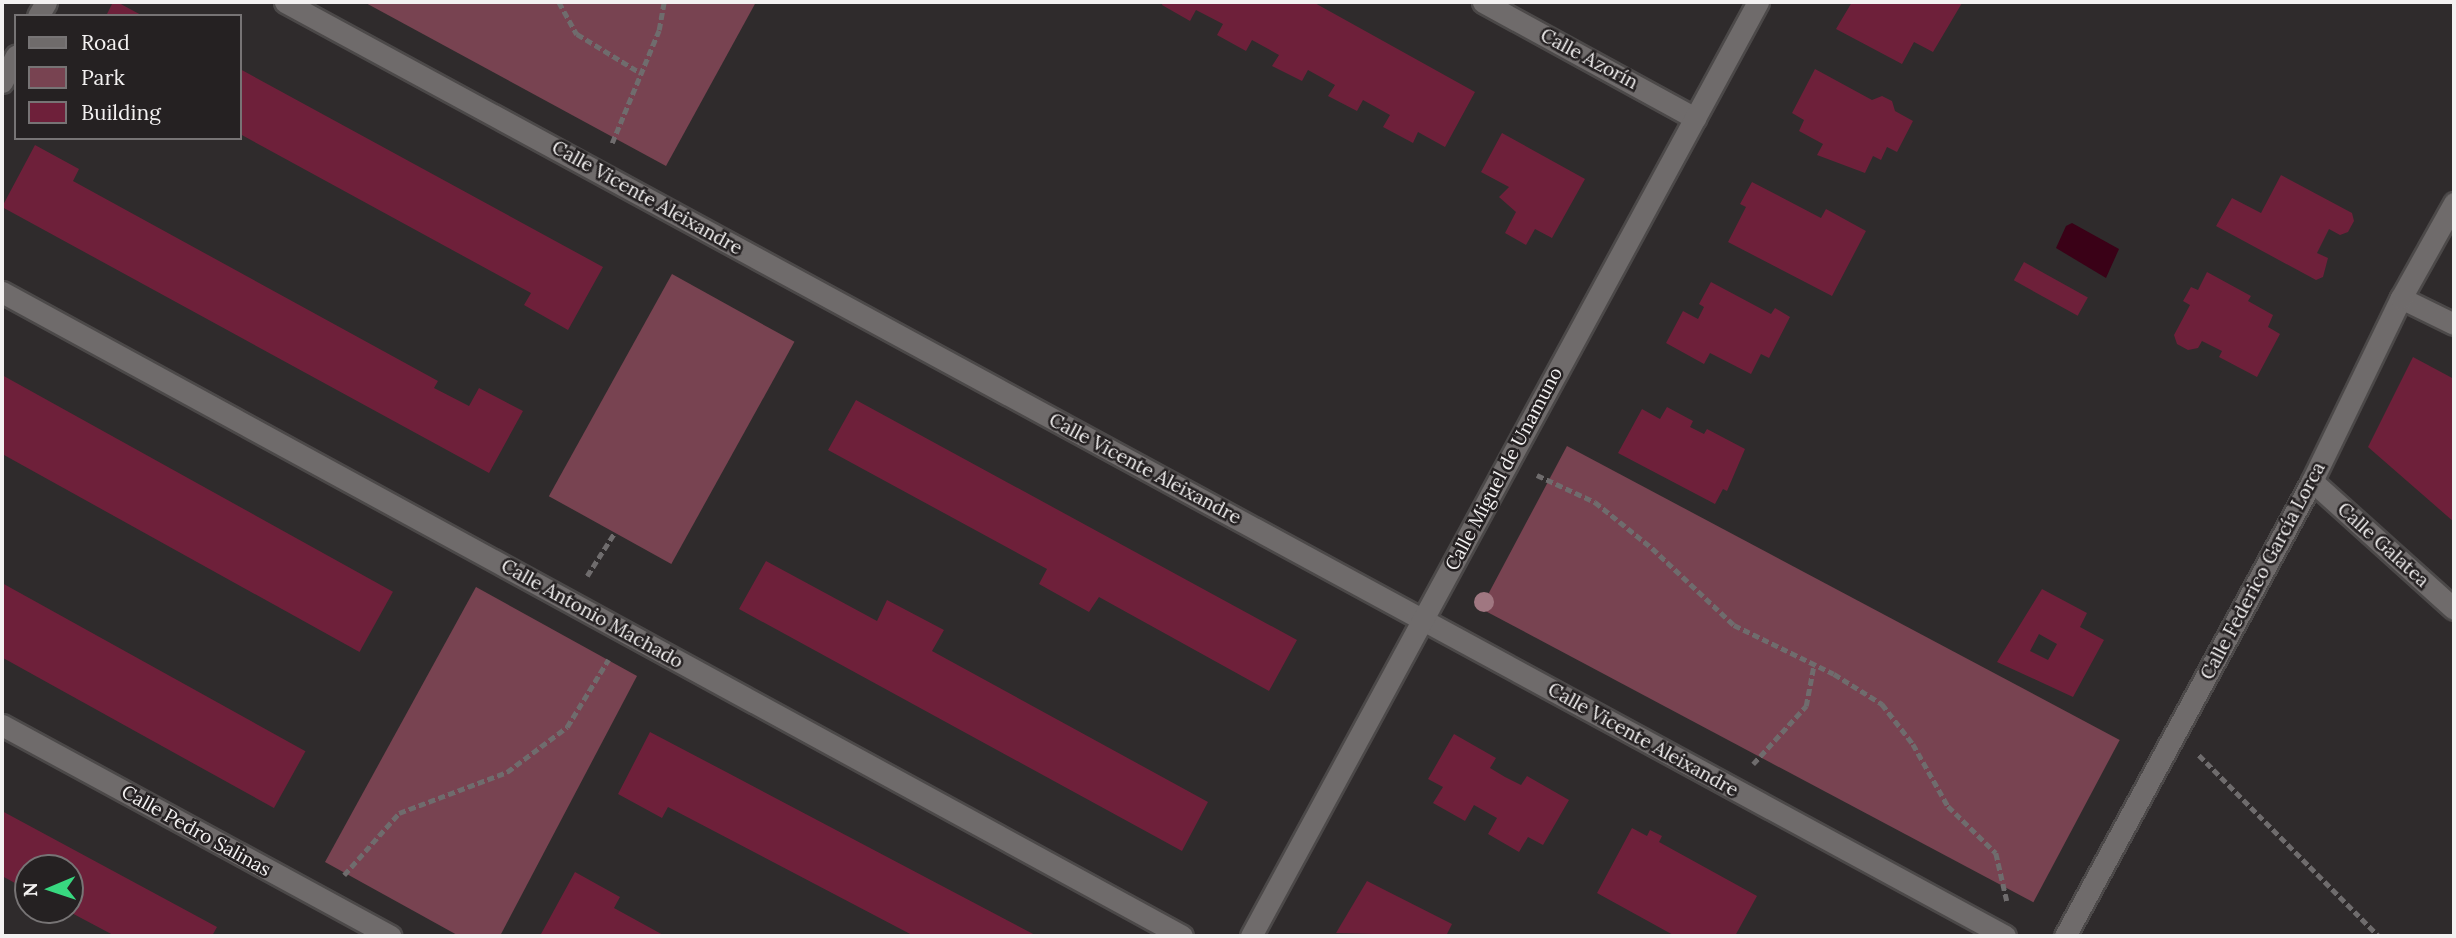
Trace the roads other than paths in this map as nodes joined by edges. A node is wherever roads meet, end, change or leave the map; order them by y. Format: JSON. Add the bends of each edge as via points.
{"nodes":[{"id":1,"x":285,"y":2,"type":"edge"},
{"id":2,"x":1483,"y":2,"type":"edge"},
{"id":3,"x":1758,"y":2,"type":"edge"},
{"id":4,"x":14,"y":60,"type":"edge"},
{"id":5,"x":2,"y":82,"type":"edge"},
{"id":6,"x":1695,"y":118,"type":"junction"},
{"id":7,"x":2454,"y":203,"type":"edge"},
{"id":8,"x":2,"y":292,"type":"edge"},
{"id":9,"x":2401,"y":298,"type":"junction"},
{"id":10,"x":2454,"y":324,"type":"edge"},
{"id":11,"x":2312,"y":481,"type":"junction"},
{"id":12,"x":2454,"y":609,"type":"edge"},
{"id":13,"x":1422,"y":620,"type":"junction"},
{"id":14,"x":2,"y":725,"type":"edge"},
{"id":15,"x":390,"y":936,"type":"edge"},
{"id":16,"x":1182,"y":936,"type":"edge"},
{"id":17,"x":1251,"y":936,"type":"edge"},
{"id":18,"x":2005,"y":936,"type":"edge"},
{"id":19,"x":2065,"y":936,"type":"edge"}],
"edges":[{"from":1,"to":13,"type":"street","name":"Calle Vicente Aleixandre"},
{"from":2,"to":6,"type":"street","name":"Calle Azorín"},
{"from":3,"to":6,"type":"street","name":"Calle Miguel de Unamuno"},
{"from":4,"to":5,"type":"street"},
{"from":6,"to":13,"type":"street","name":"Calle Miguel de Unamuno"},
{"from":7,"to":9,"type":"street","name":"Calle Federico García Lorca"},
{"from":8,"to":16,"type":"street","name":"Calle Antonio Machado"},
{"from":9,"to":10,"type":"street"},
{"from":9,"to":11,"type":"street","name":"Calle Federico García Lorca"},
{"from":11,"to":12,"type":"street","name":"Calle Galatea"},
{"from":11,"to":19,"type":"street","name":"Calle Federico García Lorca"},
{"from":13,"to":17,"type":"street","name":"Calle Miguel de Unamuno"},
{"from":13,"to":18,"type":"street","name":"Calle Vicente Aleixandre"},
{"from":14,"to":15,"type":"street","name":"Calle Pedro Salinas"}]}
